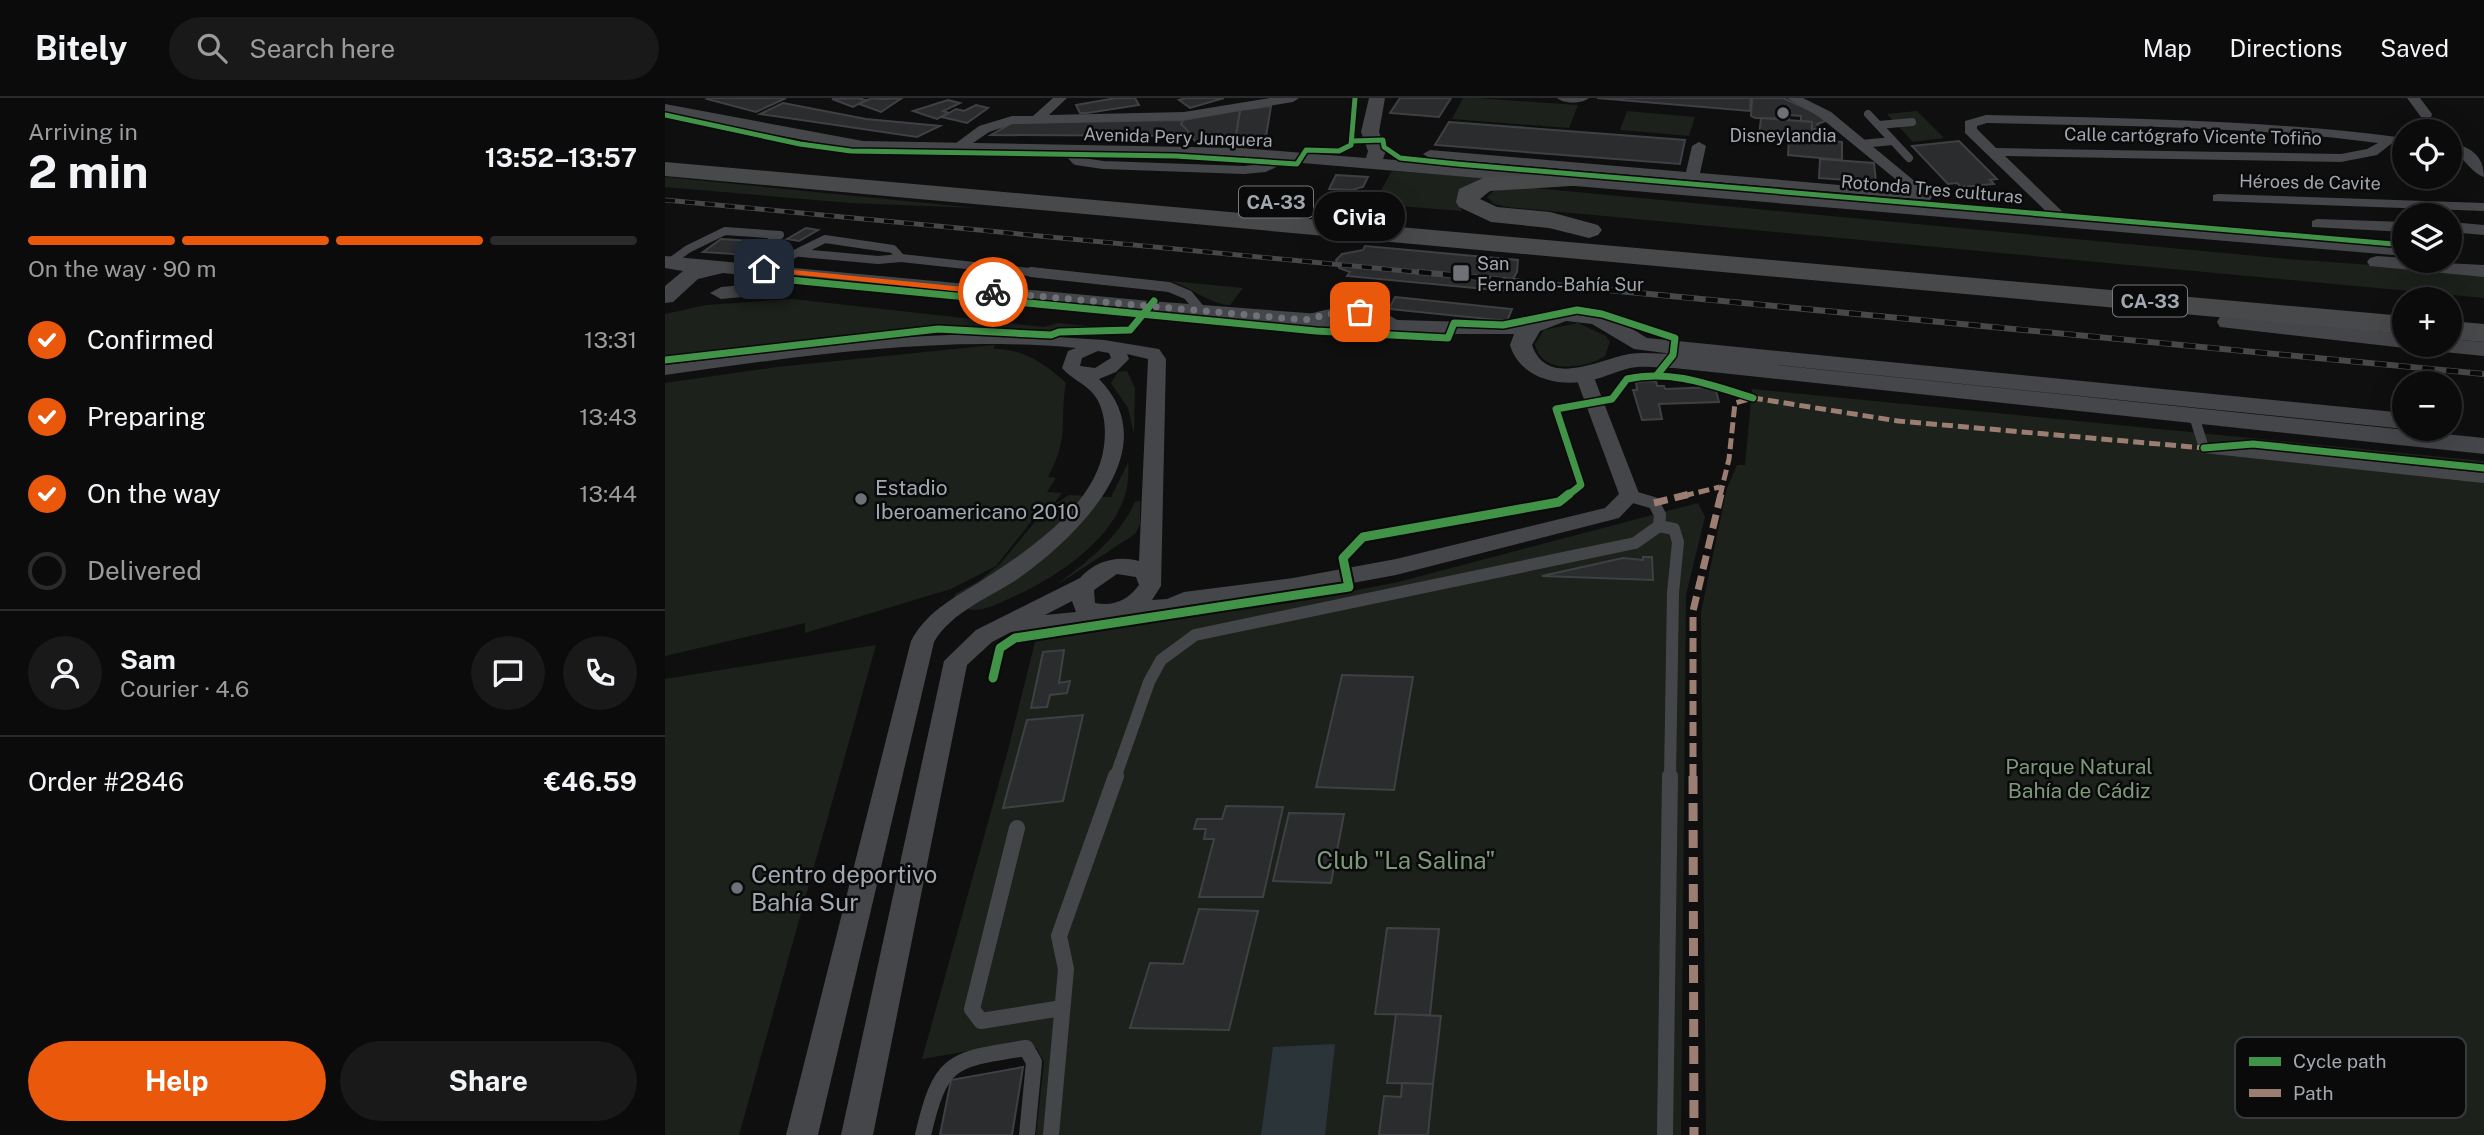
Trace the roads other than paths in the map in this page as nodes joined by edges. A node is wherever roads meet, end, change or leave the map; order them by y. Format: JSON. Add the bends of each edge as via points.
{"nodes":[{"id":1,"x":695,"y":98,"type":"edge"},
{"id":2,"x":1061,"y":98,"type":"edge"},
{"id":3,"x":1293,"y":98,"type":"edge"},
{"id":4,"x":1377,"y":98,"type":"edge"},
{"id":5,"x":1563,"y":98,"type":"edge"},
{"id":6,"x":1583,"y":98,"type":"edge"},
{"id":7,"x":1793,"y":98,"type":"edge"},
{"id":8,"x":2413,"y":98,"type":"edge"},
{"id":9,"x":667,"y":109,"type":"edge"},
{"id":10,"x":1868,"y":114,"type":"dead end"},
{"id":11,"x":2425,"y":114,"type":"dead end"},
{"id":12,"x":1037,"y":119,"type":"junction"},
{"id":13,"x":1912,"y":122,"type":"dead end"},
{"id":14,"x":1879,"y":125,"type":"junction"},
{"id":15,"x":1893,"y":141,"type":"junction"},
{"id":16,"x":2386,"y":141,"type":"junction"},
{"id":17,"x":2392,"y":141,"type":"edge"},
{"id":18,"x":1861,"y":144,"type":"junction"},
{"id":19,"x":1699,"y":146,"type":"dead end"},
{"id":20,"x":665,"y":148,"type":"edge"},
{"id":21,"x":955,"y":149,"type":"junction"},
{"id":22,"x":1368,"y":150,"type":"junction"},
{"id":23,"x":2462,"y":150,"type":"edge"},
{"id":24,"x":1993,"y":152,"type":"junction"},
{"id":25,"x":1430,"y":154,"type":"dead end"},
{"id":26,"x":1460,"y":156,"type":"junction"},
{"id":27,"x":1909,"y":158,"type":"dead end"},
{"id":28,"x":665,"y":169,"type":"edge"},
{"id":29,"x":1445,"y":170,"type":"junction"},
{"id":30,"x":2484,"y":173,"type":"edge"},
{"id":31,"x":1692,"y":177,"type":"junction"},
{"id":32,"x":1577,"y":180,"type":"junction"},
{"id":33,"x":1656,"y":188,"type":"junction"},
{"id":34,"x":1901,"y":194,"type":"junction"},
{"id":35,"x":2218,"y":198,"type":"dead end"},
{"id":36,"x":2484,"y":207,"type":"edge"},
{"id":37,"x":1954,"y":212,"type":"junction"},
{"id":38,"x":2064,"y":221,"type":"junction"},
{"id":39,"x":2317,"y":224,"type":"dead end"},
{"id":40,"x":2392,"y":227,"type":"edge"},
{"id":41,"x":2462,"y":229,"type":"edge"},
{"id":42,"x":1589,"y":230,"type":"junction"},
{"id":43,"x":2484,"y":230,"type":"edge"},
{"id":44,"x":799,"y":253,"type":"junction"},
{"id":45,"x":2462,"y":255,"type":"edge"},
{"id":46,"x":2392,"y":256,"type":"edge"},
{"id":47,"x":2392,"y":256,"type":"edge"},
{"id":48,"x":2484,"y":257,"type":"edge"},
{"id":49,"x":901,"y":258,"type":"junction"},
{"id":50,"x":2462,"y":267,"type":"edge"},
{"id":51,"x":728,"y":269,"type":"junction"},
{"id":52,"x":764,"y":269,"type":"junction"},
{"id":53,"x":2484,"y":271,"type":"edge"},
{"id":54,"x":1895,"y":279,"type":"junction"},
{"id":55,"x":672,"y":284,"type":"edge"},
{"id":56,"x":721,"y":293,"type":"junction"},
{"id":57,"x":2392,"y":302,"type":"edge"},
{"id":58,"x":2462,"y":308,"type":"edge"},
{"id":59,"x":2484,"y":310,"type":"edge"},
{"id":60,"x":1202,"y":312,"type":"junction"},
{"id":61,"x":2228,"y":322,"type":"joint"},
{"id":62,"x":1536,"y":324,"type":"junction"},
{"id":63,"x":2392,"y":325,"type":"edge"},
{"id":64,"x":2462,"y":331,"type":"edge"},
{"id":65,"x":1620,"y":332,"type":"junction"},
{"id":66,"x":2484,"y":333,"type":"edge"},
{"id":67,"x":1008,"y":339,"type":"junction"},
{"id":68,"x":2392,"y":340,"type":"edge"},
{"id":69,"x":1107,"y":346,"type":"junction"},
{"id":70,"x":2462,"y":347,"type":"edge"},
{"id":71,"x":2484,"y":349,"type":"edge"},
{"id":72,"x":1528,"y":360,"type":"junction"},
{"id":73,"x":1611,"y":367,"type":"junction"},
{"id":74,"x":1112,"y":368,"type":"junction"},
{"id":75,"x":1077,"y":369,"type":"junction"},
{"id":76,"x":665,"y":370,"type":"edge"},
{"id":77,"x":1157,"y":370,"type":"junction"},
{"id":78,"x":1584,"y":375,"type":"junction"},
{"id":79,"x":2194,"y":416,"type":"junction"},
{"id":80,"x":2392,"y":420,"type":"edge"},
{"id":81,"x":2462,"y":426,"type":"edge"},
{"id":82,"x":2484,"y":428,"type":"edge"},
{"id":83,"x":2484,"y":446,"type":"edge"},
{"id":84,"x":2484,"y":478,"type":"edge"},
{"id":85,"x":1630,"y":496,"type":"junction"},
{"id":86,"x":1152,"y":516,"type":"junction"},
{"id":87,"x":1660,"y":526,"type":"junction"},
{"id":88,"x":1104,"y":569,"type":"junction"},
{"id":89,"x":1149,"y":582,"type":"junction"},
{"id":90,"x":1085,"y":584,"type":"junction"},
{"id":91,"x":1184,"y":600,"type":"junction"},
{"id":92,"x":1114,"y":613,"type":"junction"},
{"id":93,"x":1001,"y":628,"type":"junction"},
{"id":94,"x":1017,"y":828,"type":"dead end"},
{"id":95,"x":1062,"y":1008,"type":"junction"},
{"id":96,"x":802,"y":1135,"type":"edge"},
{"id":97,"x":857,"y":1135,"type":"edge"},
{"id":98,"x":923,"y":1135,"type":"edge"},
{"id":99,"x":1027,"y":1135,"type":"edge"},
{"id":100,"x":1051,"y":1135,"type":"edge"},
{"id":101,"x":1665,"y":1135,"type":"edge"}],
"edges":[{"from":1,"to":9,"type":"street"},
{"from":2,"to":12,"type":"street"},
{"from":3,"to":12,"type":"street","via":[[1184,116]]},
{"from":4,"to":22,"type":"street"},
{"from":5,"to":6,"type":"street"},
{"from":7,"to":18,"type":"street","via":[[1826,115]]},
{"from":8,"to":11,"type":"street"},
{"from":9,"to":21,"type":"street","name":"Avenida Pery Junquera","via":[[838,143]]},
{"from":10,"to":14,"type":"lane"},
{"from":12,"to":21,"type":"street","via":[[1000,122]]},
{"from":13,"to":14,"type":"lane"},
{"from":14,"to":15,"type":"lane"},
{"from":15,"to":18,"type":"lane"},
{"from":15,"to":27,"type":"lane"},
{"from":16,"to":17,"type":"street"},
{"from":16,"to":24,"type":"street","name":"Calle cartógrafo Vicente Tofiño","via":[[2381,149],[2341,158]]},
{"from":16,"to":24,"type":"street","via":[[2161,123],[1973,121],[1970,130]]},
{"from":18,"to":34,"type":"street"},
{"from":19,"to":31,"type":"street"},
{"from":20,"to":42,"type":"highway","number":"CA-33"},
{"from":21,"to":22,"type":"street","name":"Avenida Pery Junquera","via":[[1331,160]]},
{"from":22,"to":29,"type":"street","name":"Avenida Pery Junquera","via":[[1411,167]]},
{"from":23,"to":30,"type":"street"},
{"from":24,"to":38,"type":"street"},
{"from":25,"to":26,"type":"street"},
{"from":26,"to":29,"type":"lane"},
{"from":26,"to":31,"type":"street"},
{"from":28,"to":54,"type":"highway","number":"CA-33"},
{"from":29,"to":32,"type":"street"},
{"from":31,"to":34,"type":"street"},
{"from":32,"to":33,"type":"street"},
{"from":32,"to":42,"type":"highway","via":[[1485,184],[1468,194],[1468,202],[1491,214],[1550,220]]},
{"from":33,"to":34,"type":"street"},
{"from":33,"to":47,"type":"street","via":[[1693,197]]},
{"from":34,"to":37,"type":"street"},
{"from":34,"to":37,"type":"street","via":[[1925,197]]},
{"from":35,"to":36,"type":"street","name":"Héroes de Cavite"},
{"from":37,"to":38,"type":"street"},
{"from":38,"to":46,"type":"street"},
{"from":39,"to":40,"type":"street"},
{"from":41,"to":43,"type":"street"},
{"from":42,"to":57,"type":"highway","number":"CA-33"},
{"from":44,"to":49,"type":"lane","via":[[878,261]]},
{"from":44,"to":49,"type":"lane","via":[[825,239],[893,249]]},
{"from":44,"to":52,"type":"lane"},
{"from":45,"to":48,"type":"street"},
{"from":49,"to":60,"type":"lane","via":[[1169,288],[1188,295]]},
{"from":50,"to":53,"type":"street"},
{"from":51,"to":52,"type":"street"},
{"from":51,"to":55,"type":"street"},
{"from":51,"to":55,"type":"lane","via":[[780,235],[725,231],[688,249]]},
{"from":51,"to":56,"type":"street","via":[[741,278]]},
{"from":52,"to":60,"type":"street"},
{"from":54,"to":61,"type":"highway","via":[[1944,291]]},
{"from":54,"to":63,"type":"highway","number":"CA-33"},
{"from":55,"to":56,"type":"street"},
{"from":56,"to":72,"type":"street","via":[[777,288],[1501,349]]},
{"from":58,"to":59,"type":"highway"},
{"from":60,"to":62,"type":"street","via":[[1399,327],[1500,330]]},
{"from":61,"to":68,"type":"street"},
{"from":62,"to":65,"type":"street","via":[[1581,315],[1597,318]]},
{"from":62,"to":72,"type":"street","via":[[1522,338]]},
{"from":64,"to":66,"type":"highway"},
{"from":65,"to":73,"type":"street","via":[[1625,351]]},
{"from":65,"to":80,"type":"street","via":[[1642,344]]},
{"from":67,"to":69,"type":"street"},
{"from":67,"to":75,"type":"street"},
{"from":67,"to":76,"type":"street","via":[[888,343]]},
{"from":69,"to":74,"type":"street","via":[[1121,355]]},
{"from":69,"to":75,"type":"street","via":[[1080,351]]},
{"from":69,"to":77,"type":"street","via":[[1153,353]]},
{"from":70,"to":71,"type":"street"},
{"from":72,"to":78,"type":"street","via":[[1552,373]]},
{"from":73,"to":78,"type":"street"},
{"from":73,"to":79,"type":"street","via":[[1674,361]]},
{"from":74,"to":75,"type":"street"},
{"from":74,"to":77,"type":"street","via":[[1141,364]]},
{"from":75,"to":96,"type":"street","via":[[1099,388],[1115,421],[1115,444],[1100,485],[1053,540],[991,586],[941,614],[923,641]]},
{"from":77,"to":86,"type":"street"},
{"from":78,"to":85,"type":"street"},
{"from":79,"to":83,"type":"street"},
{"from":79,"to":84,"type":"lane","via":[[2204,448]]},
{"from":81,"to":82,"type":"street"},
{"from":85,"to":87,"type":"lane","via":[[1654,503]]},
{"from":85,"to":91,"type":"street","via":[[1612,513],[1598,518],[1396,567]]},
{"from":86,"to":88,"type":"street","via":[[1129,550]]},
{"from":86,"to":89,"type":"street"},
{"from":87,"to":95,"type":"lane","via":[[1635,543],[1229,626],[1178,644],[1161,660],[1149,682],[1059,936],[1066,969]]},
{"from":87,"to":101,"type":"lane","via":[[1674,529],[1678,542],[1673,593]]},
{"from":88,"to":89,"type":"street","via":[[1138,567]]},
{"from":88,"to":90,"type":"street"},
{"from":89,"to":91,"type":"street"},
{"from":89,"to":92,"type":"street","via":[[1140,601]]},
{"from":90,"to":92,"type":"street","via":[[1081,593],[1086,609]]},
{"from":90,"to":93,"type":"street"},
{"from":91,"to":92,"type":"street","via":[[1171,607]]},
{"from":92,"to":93,"type":"street"},
{"from":93,"to":97,"type":"street","via":[[970,645],[956,661]]},
{"from":94,"to":95,"type":"lane","via":[[972,1009],[981,1021]]},
{"from":95,"to":100,"type":"lane"},
{"from":98,"to":99,"type":"lane","via":[[933,1088],[956,1061],[1026,1048],[1034,1062]]}]}
